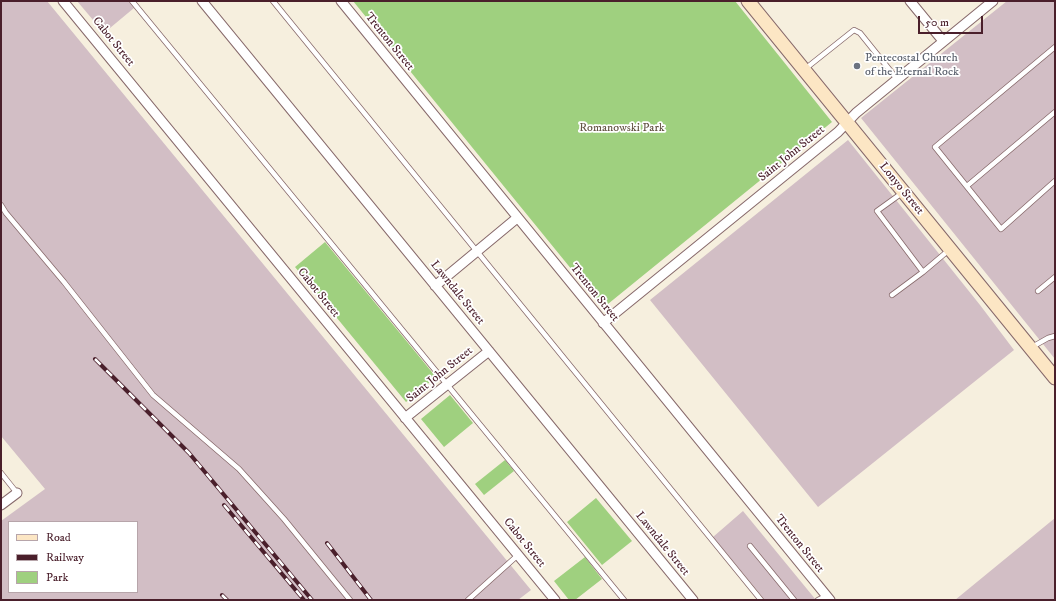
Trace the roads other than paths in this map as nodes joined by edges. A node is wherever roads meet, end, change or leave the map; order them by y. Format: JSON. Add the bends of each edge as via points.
{"nodes":[{"id":1,"x":63,"y":1,"type":"edge"},
{"id":2,"x":132,"y":1,"type":"edge"},
{"id":3,"x":202,"y":1,"type":"edge"},
{"id":4,"x":273,"y":1,"type":"edge"},
{"id":5,"x":340,"y":1,"type":"edge"},
{"id":6,"x":748,"y":1,"type":"edge"},
{"id":7,"x":910,"y":1,"type":"edge"},
{"id":8,"x":993,"y":1,"type":"edge"},
{"id":9,"x":943,"y":41,"type":"junction"},
{"id":10,"x":1055,"y":47,"type":"edge"},
{"id":11,"x":804,"y":70,"type":"junction"},
{"id":12,"x":897,"y":79,"type":"junction"},
{"id":13,"x":1055,"y":112,"type":"edge"},
{"id":14,"x":847,"y":122,"type":"junction"},
{"id":15,"x":1055,"y":181,"type":"edge"},
{"id":16,"x":967,"y":186,"type":"junction"},
{"id":17,"x":903,"y":192,"type":"junction"},
{"id":18,"x":1,"y":205,"type":"edge"},
{"id":19,"x":517,"y":218,"type":"junction"},
{"id":20,"x":950,"y":250,"type":"junction"},
{"id":21,"x":476,"y":251,"type":"junction"},
{"id":22,"x":923,"y":272,"type":"junction"},
{"id":23,"x":1055,"y":277,"type":"edge"},
{"id":24,"x":435,"y":286,"type":"junction"},
{"id":25,"x":1038,"y":291,"type":"dead end"},
{"id":26,"x":892,"y":295,"type":"dead end"},
{"id":27,"x":604,"y":323,"type":"junction"},
{"id":28,"x":1055,"y":336,"type":"edge"},
{"id":29,"x":1031,"y":348,"type":"junction"},
{"id":30,"x":489,"y":351,"type":"junction"},
{"id":31,"x":1055,"y":378,"type":"edge"},
{"id":32,"x":448,"y":384,"type":"junction"},
{"id":33,"x":405,"y":418,"type":"junction"},
{"id":34,"x":1,"y":473,"type":"edge"},
{"id":35,"x":17,"y":493,"type":"joint"},
{"id":36,"x":1,"y":505,"type":"edge"},
{"id":37,"x":750,"y":546,"type":"dead end"},
{"id":38,"x":518,"y":555,"type":"junction"},
{"id":39,"x":825,"y":599,"type":"edge"},
{"id":40,"x":350,"y":600,"type":"edge"},
{"id":41,"x":468,"y":600,"type":"edge"},
{"id":42,"x":555,"y":600,"type":"edge"},
{"id":43,"x":624,"y":600,"type":"edge"},
{"id":44,"x":693,"y":600,"type":"edge"},
{"id":45,"x":761,"y":600,"type":"edge"},
{"id":46,"x":794,"y":600,"type":"edge"}],
"edges":[{"from":1,"to":33,"type":"street","name":"Cabot Street"},
{"from":2,"to":32,"type":"lane"},
{"from":3,"to":24,"type":"street","name":"Lawndale Street"},
{"from":4,"to":21,"type":"lane"},
{"from":5,"to":19,"type":"street","name":"Trenton Street"},
{"from":6,"to":11,"type":"street","name":"Lonyo Street"},
{"from":7,"to":9,"type":"street"},
{"from":8,"to":9,"type":"street","name":"Saint John Street"},
{"from":9,"to":12,"type":"street","name":"Saint John Street"},
{"from":10,"to":16,"type":"lane","via":[[936,147]]},
{"from":11,"to":12,"type":"lane","via":[[854,30],[860,33]]},
{"from":11,"to":14,"type":"street","name":"Lonyo Street"},
{"from":12,"to":14,"type":"street","name":"Saint John Street"},
{"from":13,"to":16,"type":"lane"},
{"from":14,"to":17,"type":"street","name":"Lonyo Street"},
{"from":14,"to":27,"type":"street","name":"Saint John Street"},
{"from":15,"to":16,"type":"lane","via":[[1001,229]]},
{"from":17,"to":20,"type":"street","name":"Lonyo Street"},
{"from":17,"to":22,"type":"lane","via":[[877,211]]},
{"from":18,"to":40,"type":"lane","via":[[153,395],[239,469],[284,518]]},
{"from":19,"to":21,"type":"street"},
{"from":19,"to":27,"type":"street","name":"Trenton Street"},
{"from":20,"to":22,"type":"lane"},
{"from":20,"to":29,"type":"street","name":"Lonyo Street"},
{"from":21,"to":24,"type":"street"},
{"from":21,"to":45,"type":"lane"},
{"from":22,"to":26,"type":"lane"},
{"from":23,"to":25,"type":"lane"},
{"from":24,"to":30,"type":"street","name":"Lawndale Street"},
{"from":27,"to":39,"type":"street","name":"Trenton Street"},
{"from":28,"to":29,"type":"lane"},
{"from":29,"to":31,"type":"street","name":"Lonyo Street"},
{"from":30,"to":32,"type":"street","name":"Saint John Street"},
{"from":30,"to":44,"type":"street","name":"Lawndale Street"},
{"from":32,"to":33,"type":"street","name":"Saint John Street"},
{"from":32,"to":43,"type":"lane"},
{"from":33,"to":38,"type":"street","name":"Cabot Street"},
{"from":34,"to":35,"type":"lane"},
{"from":35,"to":36,"type":"street"},
{"from":37,"to":46,"type":"lane"},
{"from":38,"to":41,"type":"lane"},
{"from":38,"to":42,"type":"street","name":"Cabot Street"}]}
